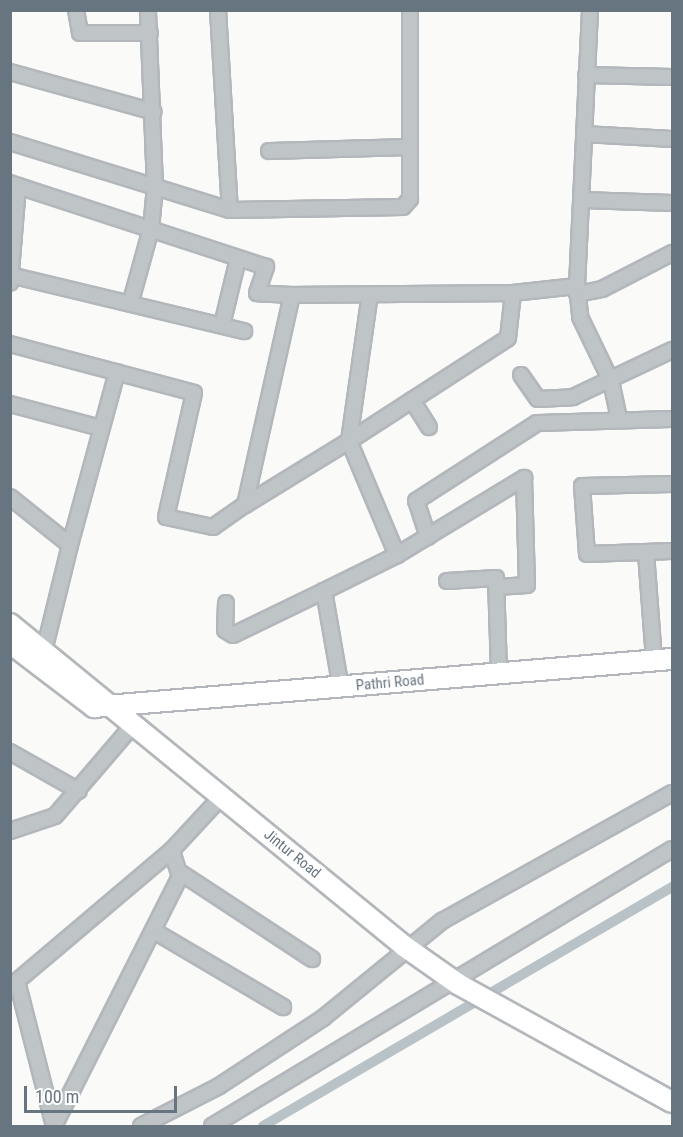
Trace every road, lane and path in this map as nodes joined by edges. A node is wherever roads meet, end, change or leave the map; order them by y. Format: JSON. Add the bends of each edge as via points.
{"nodes":[{"id":1,"x":76,"y":10,"type":"edge"},
{"id":2,"x":148,"y":10,"type":"edge"},
{"id":3,"x":218,"y":10,"type":"edge"},
{"id":4,"x":411,"y":10,"type":"edge"},
{"id":5,"x":590,"y":10,"type":"edge"},
{"id":6,"x":150,"y":33,"type":"junction"},
{"id":7,"x":10,"y":72,"type":"edge"},
{"id":8,"x":586,"y":75,"type":"junction"},
{"id":9,"x":672,"y":77,"type":"edge"},
{"id":10,"x":154,"y":112,"type":"junction"},
{"id":11,"x":584,"y":134,"type":"junction"},
{"id":12,"x":672,"y":139,"type":"edge"},
{"id":13,"x":10,"y":142,"type":"edge"},
{"id":14,"x":410,"y":147,"type":"junction"},
{"id":15,"x":269,"y":151,"type":"dead end"},
{"id":16,"x":14,"y":185,"type":"edge"},
{"id":17,"x":155,"y":187,"type":"junction"},
{"id":18,"x":581,"y":200,"type":"junction"},
{"id":19,"x":672,"y":203,"type":"edge"},
{"id":20,"x":230,"y":210,"type":"junction"},
{"id":21,"x":151,"y":230,"type":"junction"},
{"id":22,"x":672,"y":253,"type":"edge"},
{"id":23,"x":238,"y":258,"type":"junction"},
{"id":24,"x":11,"y":275,"type":"edge"},
{"id":25,"x":10,"y":283,"type":"edge"},
{"id":26,"x":577,"y":290,"type":"junction"},
{"id":27,"x":513,"y":293,"type":"junction"},
{"id":28,"x":370,"y":294,"type":"junction"},
{"id":29,"x":292,"y":295,"type":"junction"},
{"id":30,"x":132,"y":301,"type":"junction"},
{"id":31,"x":222,"y":325,"type":"junction"},
{"id":32,"x":244,"y":332,"type":"dead end"},
{"id":33,"x":10,"y":344,"type":"edge"},
{"id":34,"x":672,"y":350,"type":"edge"},
{"id":35,"x":117,"y":372,"type":"junction"},
{"id":36,"x":521,"y":375,"type":"dead end"},
{"id":37,"x":611,"y":381,"type":"junction"},
{"id":38,"x":412,"y":400,"type":"junction"},
{"id":39,"x":10,"y":404,"type":"edge"},
{"id":40,"x":619,"y":419,"type":"junction"},
{"id":41,"x":672,"y":420,"type":"edge"},
{"id":42,"x":429,"y":427,"type":"dead end"},
{"id":43,"x":101,"y":428,"type":"junction"},
{"id":44,"x":349,"y":441,"type":"junction"},
{"id":45,"x":672,"y":484,"type":"edge"},
{"id":46,"x":10,"y":497,"type":"edge"},
{"id":47,"x":245,"y":505,"type":"junction"},
{"id":48,"x":428,"y":537,"type":"junction"},
{"id":49,"x":70,"y":545,"type":"junction"},
{"id":50,"x":672,"y":551,"type":"edge"},
{"id":51,"x":646,"y":553,"type":"junction"},
{"id":52,"x":397,"y":555,"type":"junction"},
{"id":53,"x":447,"y":581,"type":"dead end"},
{"id":54,"x":497,"y":587,"type":"junction"},
{"id":55,"x":324,"y":591,"type":"junction"},
{"id":56,"x":226,"y":603,"type":"dead end"},
{"id":57,"x":10,"y":624,"type":"edge"},
{"id":58,"x":10,"y":643,"type":"edge"},
{"id":59,"x":44,"y":651,"type":"junction"},
{"id":60,"x":663,"y":659,"type":"edge"},
{"id":61,"x":499,"y":674,"type":"junction"},
{"id":62,"x":341,"y":688,"type":"junction"},
{"id":63,"x":107,"y":706,"type":"junction"},
{"id":64,"x":131,"y":723,"type":"junction"},
{"id":65,"x":10,"y":752,"type":"edge"},
{"id":66,"x":79,"y":790,"type":"junction"},
{"id":67,"x":672,"y":793,"type":"edge"},
{"id":68,"x":222,"y":796,"type":"junction"},
{"id":69,"x":10,"y":831,"type":"edge"},
{"id":70,"x":672,"y":849,"type":"edge"},
{"id":71,"x":172,"y":850,"type":"junction"},
{"id":72,"x":181,"y":873,"type":"junction"},
{"id":73,"x":154,"y":932,"type":"junction"},
{"id":74,"x":404,"y":946,"type":"junction"},
{"id":75,"x":312,"y":959,"type":"dead end"},
{"id":76,"x":455,"y":982,"type":"junction"},
{"id":77,"x":14,"y":984,"type":"edge"},
{"id":78,"x":283,"y":1007,"type":"dead end"},
{"id":79,"x":672,"y":1102,"type":"edge"},
{"id":80,"x":54,"y":1126,"type":"edge"},
{"id":81,"x":141,"y":1126,"type":"edge"},
{"id":82,"x":212,"y":1126,"type":"edge"}],
"edges":[{"from":1,"to":6,"type":"street","via":[[80,33]]},
{"from":2,"to":6,"type":"street"},
{"from":3,"to":20,"type":"street"},
{"from":4,"to":14,"type":"street"},
{"from":5,"to":8,"type":"street"},
{"from":6,"to":10,"type":"street"},
{"from":7,"to":10,"type":"street"},
{"from":8,"to":9,"type":"street"},
{"from":8,"to":11,"type":"street"},
{"from":10,"to":17,"type":"street"},
{"from":11,"to":12,"type":"street"},
{"from":11,"to":18,"type":"street"},
{"from":13,"to":17,"type":"street"},
{"from":14,"to":15,"type":"street"},
{"from":14,"to":20,"type":"street","via":[[410,199],[403,207]]},
{"from":16,"to":21,"type":"street"},
{"from":16,"to":24,"type":"street"},
{"from":17,"to":20,"type":"street"},
{"from":17,"to":21,"type":"street"},
{"from":18,"to":19,"type":"street"},
{"from":18,"to":26,"type":"street"},
{"from":21,"to":23,"type":"street"},
{"from":21,"to":30,"type":"street"},
{"from":22,"to":26,"type":"street","via":[[602,289]]},
{"from":23,"to":29,"type":"street","via":[[266,267],[257,293]]},
{"from":23,"to":31,"type":"street"},
{"from":24,"to":25,"type":"street"},
{"from":24,"to":30,"type":"street"},
{"from":26,"to":27,"type":"street"},
{"from":26,"to":37,"type":"street","via":[[580,317]]},
{"from":27,"to":28,"type":"street"},
{"from":27,"to":38,"type":"street","via":[[508,338]]},
{"from":28,"to":29,"type":"street"},
{"from":28,"to":44,"type":"street"},
{"from":29,"to":47,"type":"street"},
{"from":30,"to":31,"type":"street"},
{"from":31,"to":32,"type":"street"},
{"from":33,"to":35,"type":"street"},
{"from":34,"to":37,"type":"street"},
{"from":35,"to":43,"type":"street"},
{"from":35,"to":47,"type":"street","via":[[194,393],[166,517],[213,527]]},
{"from":36,"to":37,"type":"street","via":[[541,399],[579,396]]},
{"from":37,"to":40,"type":"street"},
{"from":38,"to":42,"type":"street"},
{"from":38,"to":44,"type":"street"},
{"from":39,"to":43,"type":"street"},
{"from":40,"to":41,"type":"street"},
{"from":40,"to":48,"type":"street","via":[[537,423],[415,502]]},
{"from":43,"to":49,"type":"street"},
{"from":44,"to":47,"type":"street"},
{"from":44,"to":52,"type":"street"},
{"from":45,"to":51,"type":"street","via":[[583,484],[587,554]]},
{"from":46,"to":49,"type":"street"},
{"from":48,"to":52,"type":"street"},
{"from":48,"to":54,"type":"street","via":[[526,479],[526,586]]},
{"from":49,"to":59,"type":"street"},
{"from":50,"to":51,"type":"street"},
{"from":51,"to":60,"type":"street"},
{"from":52,"to":55,"type":"street"},
{"from":53,"to":54,"type":"street","via":[[495,577]]},
{"from":54,"to":61,"type":"street"},
{"from":55,"to":56,"type":"street","via":[[233,635],[225,632]]},
{"from":55,"to":62,"type":"street"},
{"from":57,"to":59,"type":"highway"},
{"from":58,"to":63,"type":"highway","via":[[91,706]]},
{"from":59,"to":63,"type":"highway","via":[[99,693]]},
{"from":60,"to":61,"type":"highway","name":"Pathri Road"},
{"from":61,"to":62,"type":"highway","name":"Pathri Road"},
{"from":62,"to":63,"type":"highway","name":"Pathri Road"},
{"from":63,"to":64,"type":"highway","name":"Jintur Road"},
{"from":64,"to":66,"type":"street"},
{"from":64,"to":68,"type":"highway","name":"Jintur Road"},
{"from":65,"to":66,"type":"street"},
{"from":66,"to":69,"type":"street","via":[[47,822]]},
{"from":67,"to":74,"type":"street"},
{"from":68,"to":71,"type":"street"},
{"from":68,"to":74,"type":"highway","name":"Jintur Road"},
{"from":70,"to":76,"type":"street"},
{"from":71,"to":72,"type":"street"},
{"from":71,"to":77,"type":"street"},
{"from":72,"to":73,"type":"street"},
{"from":72,"to":75,"type":"street"},
{"from":73,"to":78,"type":"street"},
{"from":73,"to":80,"type":"street"},
{"from":74,"to":76,"type":"highway","name":"Jintur Road"},
{"from":74,"to":81,"type":"street","via":[[323,1018],[219,1086]]},
{"from":76,"to":79,"type":"highway","name":"Jintur Road"},
{"from":76,"to":82,"type":"street"},
{"from":77,"to":80,"type":"street"}]}
